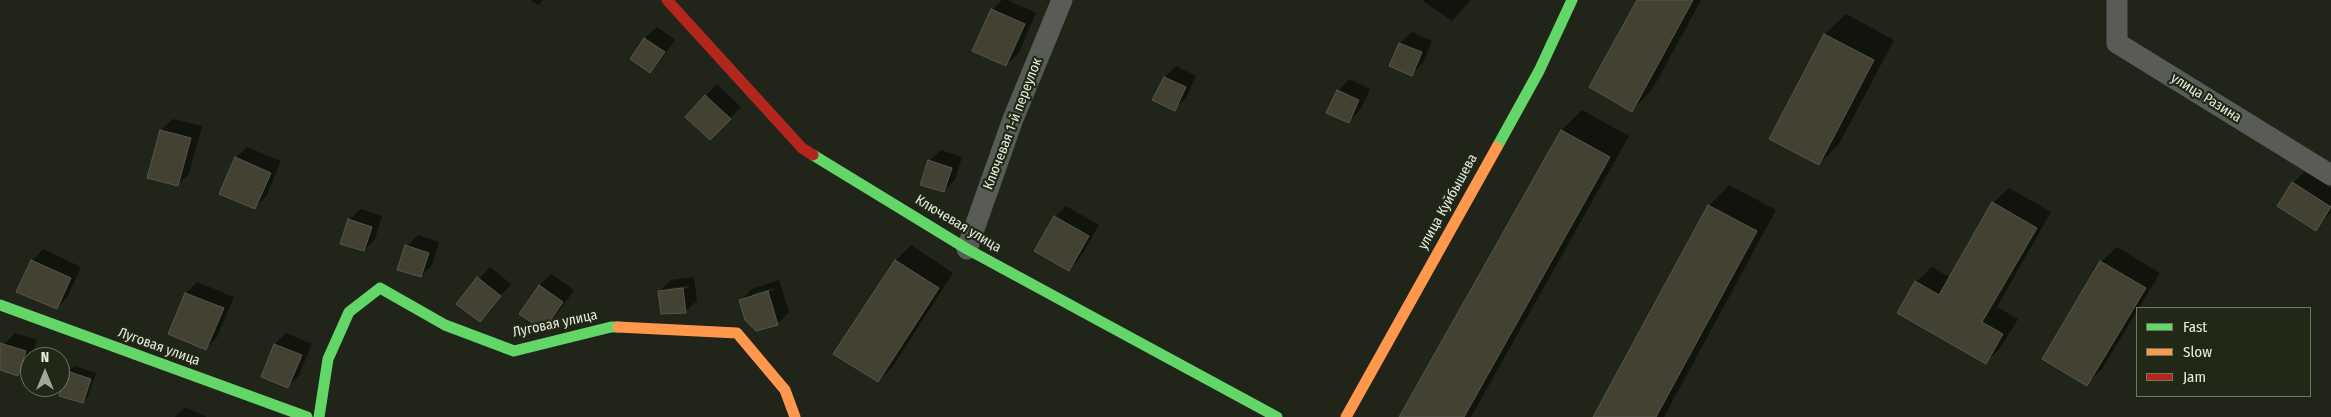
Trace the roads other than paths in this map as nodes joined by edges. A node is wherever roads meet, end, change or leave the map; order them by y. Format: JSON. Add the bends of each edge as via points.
{"nodes":[{"id":1,"x":667,"y":0,"type":"edge"},
{"id":2,"x":1062,"y":0,"type":"edge"},
{"id":3,"x":1572,"y":0,"type":"edge"},
{"id":4,"x":2117,"y":0,"type":"edge"},
{"id":5,"x":2331,"y":176,"type":"edge"},
{"id":6,"x":967,"y":249,"type":"junction"},
{"id":7,"x":0,"y":305,"type":"edge"},
{"id":8,"x":307,"y":417,"type":"edge"},
{"id":9,"x":320,"y":417,"type":"edge"},
{"id":10,"x":795,"y":417,"type":"edge"},
{"id":11,"x":1277,"y":417,"type":"edge"},
{"id":12,"x":1346,"y":417,"type":"edge"}],
"edges":[{"from":1,"to":6,"type":"street","name":"Ключевая улица","via":[[802,148]]},
{"from":2,"to":6,"type":"street","name":"Ключевая 1-й переулок","via":[[1013,119]]},
{"from":3,"to":12,"type":"street","name":"улица Куйбышева","via":[[1538,71]]},
{"from":4,"to":5,"type":"street","name":"улица Разина","via":[[2117,43]]},
{"from":6,"to":11,"type":"street","name":"Ключевая улица"},
{"from":7,"to":8,"type":"street","name":"Луговая улица"},
{"from":9,"to":10,"type":"street","name":"Луговая улица","via":[[328,360],[349,312],[380,288],[445,325],[514,351],[611,327],[737,334],[785,390]]}]}
